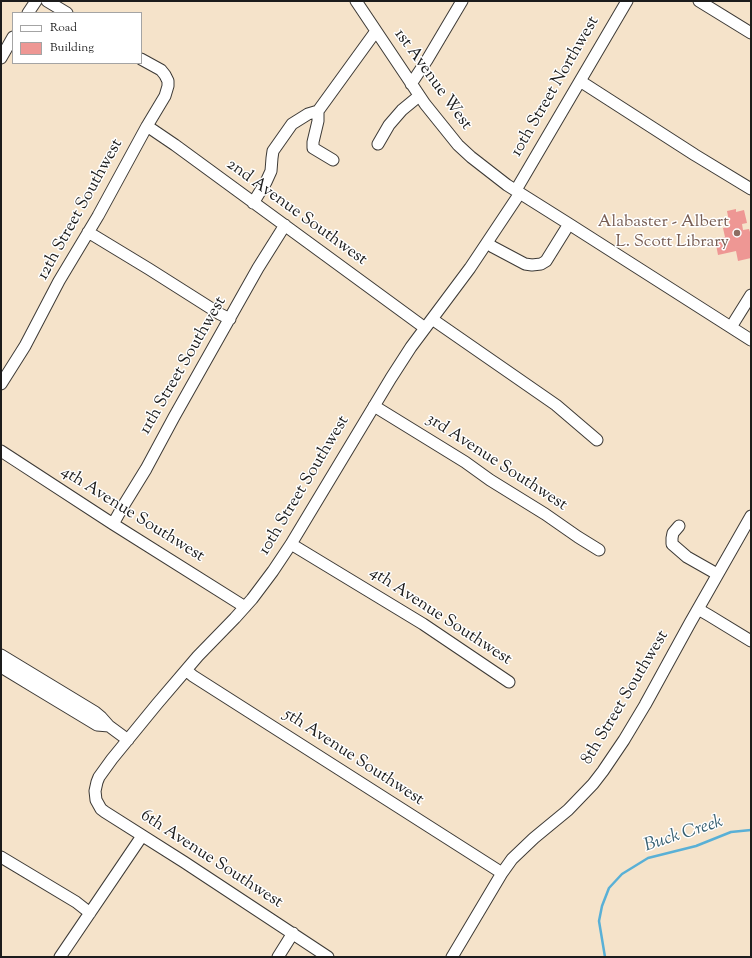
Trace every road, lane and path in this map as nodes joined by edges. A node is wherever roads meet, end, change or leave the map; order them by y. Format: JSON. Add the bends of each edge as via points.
{"nodes":[{"id":1,"x":36,"y":1,"type":"edge"},
{"id":2,"x":47,"y":1,"type":"edge"},
{"id":3,"x":356,"y":1,"type":"edge"},
{"id":4,"x":462,"y":1,"type":"edge"},
{"id":5,"x":626,"y":1,"type":"edge"},
{"id":6,"x":702,"y":2,"type":"edge"},
{"id":7,"x":29,"y":12,"type":"edge"},
{"id":8,"x":65,"y":12,"type":"edge"},
{"id":9,"x":376,"y":31,"type":"junction"},
{"id":10,"x":751,"y":33,"type":"edge"},
{"id":11,"x":12,"y":39,"type":"edge"},
{"id":12,"x":1,"y":58,"type":"edge"},
{"id":13,"x":142,"y":60,"type":"edge"},
{"id":14,"x":580,"y":81,"type":"junction"},
{"id":15,"x":410,"y":84,"type":"junction"},
{"id":16,"x":419,"y":96,"type":"junction"},
{"id":17,"x":318,"y":112,"type":"junction"},
{"id":18,"x":147,"y":126,"type":"junction"},
{"id":19,"x":378,"y":144,"type":"dead end"},
{"id":20,"x":333,"y":160,"type":"dead end"},
{"id":21,"x":751,"y":189,"type":"edge"},
{"id":22,"x":518,"y":192,"type":"junction"},
{"id":23,"x":253,"y":203,"type":"junction"},
{"id":24,"x":569,"y":224,"type":"junction"},
{"id":25,"x":285,"y":225,"type":"junction"},
{"id":26,"x":88,"y":232,"type":"junction"},
{"id":27,"x":487,"y":244,"type":"junction"},
{"id":28,"x":751,"y":295,"type":"edge"},
{"id":29,"x":230,"y":319,"type":"junction"},
{"id":30,"x":432,"y":319,"type":"junction"},
{"id":31,"x":731,"y":327,"type":"junction"},
{"id":32,"x":425,"y":328,"type":"junction"},
{"id":33,"x":751,"y":340,"type":"edge"},
{"id":34,"x":1,"y":384,"type":"edge"},
{"id":35,"x":374,"y":406,"type":"junction"},
{"id":36,"x":597,"y":440,"type":"dead end"},
{"id":37,"x":1,"y":451,"type":"edge"},
{"id":38,"x":751,"y":516,"type":"edge"},
{"id":39,"x":113,"y":524,"type":"junction"},
{"id":40,"x":679,"y":526,"type":"dead end"},
{"id":41,"x":291,"y":544,"type":"junction"},
{"id":42,"x":599,"y":550,"type":"dead end"},
{"id":43,"x":717,"y":574,"type":"junction"},
{"id":44,"x":245,"y":607,"type":"junction"},
{"id":45,"x":698,"y":609,"type":"junction"},
{"id":46,"x":751,"y":641,"type":"edge"},
{"id":47,"x":1,"y":655,"type":"edge"},
{"id":48,"x":1,"y":667,"type":"edge"},
{"id":49,"x":186,"y":670,"type":"junction"},
{"id":50,"x":509,"y":682,"type":"dead end"},
{"id":51,"x":109,"y":726,"type":"junction"},
{"id":52,"x":128,"y":740,"type":"junction"},
{"id":53,"x":97,"y":781,"type":"joint"},
{"id":54,"x":142,"y":836,"type":"junction"},
{"id":55,"x":1,"y":856,"type":"edge"},
{"id":56,"x":502,"y":873,"type":"junction"},
{"id":57,"x":90,"y":913,"type":"junction"},
{"id":58,"x":293,"y":933,"type":"junction"},
{"id":59,"x":60,"y":957,"type":"edge"},
{"id":60,"x":278,"y":957,"type":"edge"},
{"id":61,"x":328,"y":957,"type":"edge"},
{"id":62,"x":452,"y":957,"type":"edge"}],
"edges":[{"from":1,"to":7,"type":"street"},
{"from":2,"to":8,"type":"street"},
{"from":3,"to":9,"type":"street","name":"1st Avenue West"},
{"from":4,"to":15,"type":"street"},
{"from":5,"to":14,"type":"street","name":"10th Street Northwest"},
{"from":6,"to":10,"type":"street"},
{"from":9,"to":15,"type":"street","name":"1st Avenue West"},
{"from":9,"to":17,"type":"street"},
{"from":11,"to":12,"type":"street"},
{"from":13,"to":18,"type":"street","name":"12th Street Southwest","via":[[161,70],[168,81],[165,96]]},
{"from":14,"to":21,"type":"street"},
{"from":14,"to":22,"type":"street","name":"10th Street Northwest"},
{"from":15,"to":16,"type":"street","name":"1st Avenue West"},
{"from":16,"to":19,"type":"street","via":[[389,125]]},
{"from":16,"to":22,"type":"street","name":"1st Avenue West","via":[[458,145],[482,167]]},
{"from":17,"to":20,"type":"street","via":[[313,148]]},
{"from":17,"to":23,"type":"street","via":[[308,114],[292,124],[274,151],[271,171]]},
{"from":18,"to":23,"type":"street","name":"2nd Avenue Southwest"},
{"from":18,"to":26,"type":"street","name":"12th Street Southwest"},
{"from":22,"to":24,"type":"street","name":"1st Avenue West"},
{"from":22,"to":27,"type":"street","name":"10th Street Southwest"},
{"from":23,"to":25,"type":"street","name":"2nd Avenue Southwest"},
{"from":24,"to":27,"type":"street","via":[[546,261],[541,264],[525,264]]},
{"from":24,"to":31,"type":"street","name":"1st Avenue West"},
{"from":25,"to":29,"type":"street","name":"11th Street Southwest"},
{"from":25,"to":32,"type":"street","name":"2nd Avenue Southwest"},
{"from":26,"to":29,"type":"street"},
{"from":26,"to":34,"type":"street","name":"12th Street Southwest"},
{"from":27,"to":30,"type":"street","name":"10th Street Southwest"},
{"from":28,"to":31,"type":"street"},
{"from":29,"to":39,"type":"street","name":"11th Street Southwest"},
{"from":30,"to":32,"type":"street","name":"10th Street Southwest"},
{"from":30,"to":36,"type":"street","via":[[556,406]]},
{"from":31,"to":33,"type":"street","name":"1st Avenue West"},
{"from":32,"to":35,"type":"street","name":"10th Street Southwest"},
{"from":35,"to":41,"type":"street","name":"10th Street Southwest"},
{"from":35,"to":42,"type":"street","name":"3rd Avenue Southwest"},
{"from":37,"to":39,"type":"street","name":"4th Avenue Southwest"},
{"from":38,"to":43,"type":"street","name":"8th Street Southwest"},
{"from":39,"to":44,"type":"street","name":"4th Avenue Southwest"},
{"from":40,"to":43,"type":"street","via":[[673,533],[672,544]]},
{"from":41,"to":44,"type":"street","name":"10th Street Southwest"},
{"from":41,"to":50,"type":"street","name":"4th Avenue Southwest","via":[[422,624]]},
{"from":43,"to":45,"type":"street","name":"8th Street Southwest"},
{"from":44,"to":49,"type":"street","name":"10th Street Southwest"},
{"from":45,"to":46,"type":"street"},
{"from":45,"to":56,"type":"street","name":"8th Street Southwest","via":[[645,705],[603,771],[572,805],[512,859]]},
{"from":47,"to":51,"type":"street","via":[[95,712]]},
{"from":48,"to":51,"type":"street","via":[[97,725]]},
{"from":49,"to":52,"type":"street","name":"10th Street Southwest"},
{"from":49,"to":56,"type":"street","name":"5th Avenue Southwest"},
{"from":51,"to":52,"type":"street"},
{"from":52,"to":53,"type":"street","name":"10th Street Southwest"},
{"from":53,"to":54,"type":"street","name":"6th Avenue Southwest","via":[[95,796],[102,809]]},
{"from":54,"to":57,"type":"street"},
{"from":54,"to":58,"type":"street","name":"6th Avenue Southwest"},
{"from":55,"to":57,"type":"street"},
{"from":56,"to":62,"type":"street","name":"8th Street Southwest"},
{"from":57,"to":59,"type":"street"},
{"from":58,"to":60,"type":"street"},
{"from":58,"to":61,"type":"street","name":"6th Avenue Southwest"}]}
